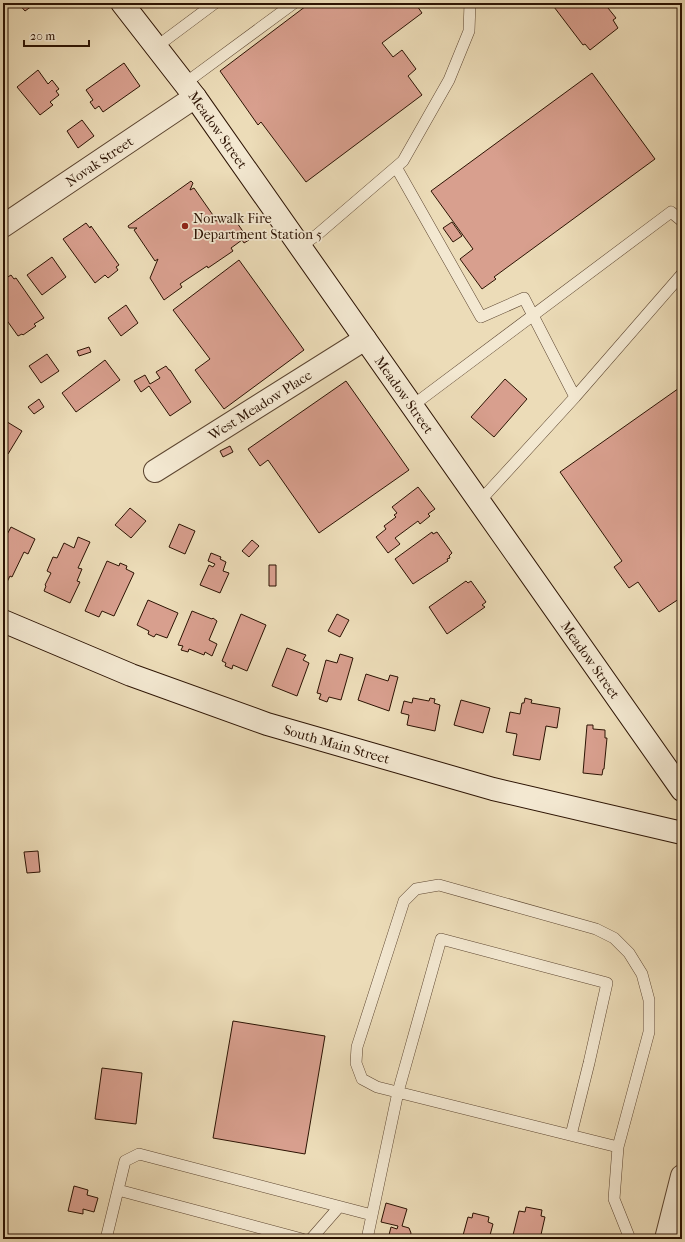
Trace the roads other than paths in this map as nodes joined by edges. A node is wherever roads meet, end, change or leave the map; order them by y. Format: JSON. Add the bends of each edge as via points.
{"nodes":[{"id":1,"x":122,"y":3,"type":"edge"},
{"id":2,"x":215,"y":3,"type":"edge"},
{"id":3,"x":294,"y":3,"type":"edge"},
{"id":4,"x":470,"y":3,"type":"edge"},
{"id":5,"x":156,"y":47,"type":"junction"},
{"id":6,"x":190,"y":90,"type":"junction"},
{"id":7,"x":396,"y":167,"type":"junction"},
{"id":8,"x":682,"y":222,"type":"edge"},
{"id":9,"x":3,"y":226,"type":"edge"},
{"id":10,"x":300,"y":247,"type":"junction"},
{"id":11,"x":682,"y":274,"type":"edge"},
{"id":12,"x":533,"y":316,"type":"junction"},
{"id":13,"x":364,"y":339,"type":"junction"},
{"id":14,"x":575,"y":397,"type":"junction"},
{"id":15,"x":412,"y":406,"type":"junction"},
{"id":16,"x":155,"y":471,"type":"dead end"},
{"id":17,"x":479,"y":502,"type":"junction"},
{"id":18,"x":3,"y":621,"type":"edge"},
{"id":19,"x":682,"y":790,"type":"edge"},
{"id":20,"x":682,"y":832,"type":"edge"},
{"id":21,"x":398,"y":1092,"type":"junction"},
{"id":22,"x":571,"y":1136,"type":"junction"},
{"id":23,"x":618,"y":1147,"type":"junction"},
{"id":24,"x":682,"y":1176,"type":"edge"},
{"id":25,"x":118,"y":1190,"type":"junction"},
{"id":26,"x":340,"y":1207,"type":"junction"},
{"id":27,"x":372,"y":1215,"type":"junction"},
{"id":28,"x":106,"y":1239,"type":"edge"},
{"id":29,"x":302,"y":1239,"type":"edge"},
{"id":30,"x":311,"y":1239,"type":"edge"},
{"id":31,"x":366,"y":1239,"type":"edge"},
{"id":32,"x":630,"y":1239,"type":"edge"},
{"id":33,"x":666,"y":1239,"type":"edge"}],
"edges":[{"from":1,"to":5,"type":"main road","name":"Meadow Street"},
{"from":2,"to":5,"type":"lane"},
{"from":3,"to":6,"type":"lane"},
{"from":4,"to":7,"type":"lane","via":[[469,31],[449,80],[403,162]]},
{"from":5,"to":6,"type":"main road","name":"Meadow Street"},
{"from":6,"to":9,"type":"main road","name":"Novak Street"},
{"from":6,"to":10,"type":"main road","name":"Meadow Street"},
{"from":7,"to":10,"type":"lane"},
{"from":7,"to":12,"type":"lane","via":[[481,317],[524,298]]},
{"from":8,"to":12,"type":"lane","via":[[671,212]]},
{"from":10,"to":13,"type":"main road","name":"Meadow Street"},
{"from":11,"to":14,"type":"lane"},
{"from":12,"to":14,"type":"lane"},
{"from":12,"to":15,"type":"lane"},
{"from":13,"to":15,"type":"main road","name":"Meadow Street"},
{"from":13,"to":16,"type":"main road","name":"West Meadow Place"},
{"from":14,"to":17,"type":"lane"},
{"from":15,"to":17,"type":"main road","name":"Meadow Street"},
{"from":17,"to":19,"type":"main road","name":"Meadow Street"},
{"from":18,"to":20,"type":"main road","name":"South Main Street","via":[[131,675],[267,724],[493,789]]},
{"from":21,"to":22,"type":"lane"},
{"from":21,"to":22,"type":"lane","via":[[441,939],[607,983]]},
{"from":21,"to":23,"type":"lane","via":[[376,1087],[362,1079],[356,1064],[357,1047],[404,901],[416,889],[439,885],[596,929],[614,938],[629,953],[642,974],[649,1000],[649,1032]]},
{"from":21,"to":27,"type":"lane"},
{"from":22,"to":23,"type":"lane"},
{"from":23,"to":32,"type":"lane","via":[[614,1199]]},
{"from":24,"to":33,"type":"main road"},
{"from":25,"to":26,"type":"lane","via":[[125,1161],[140,1154]]},
{"from":25,"to":28,"type":"lane"},
{"from":25,"to":29,"type":"lane"},
{"from":26,"to":27,"type":"lane"},
{"from":26,"to":30,"type":"lane"},
{"from":27,"to":31,"type":"lane"}]}
